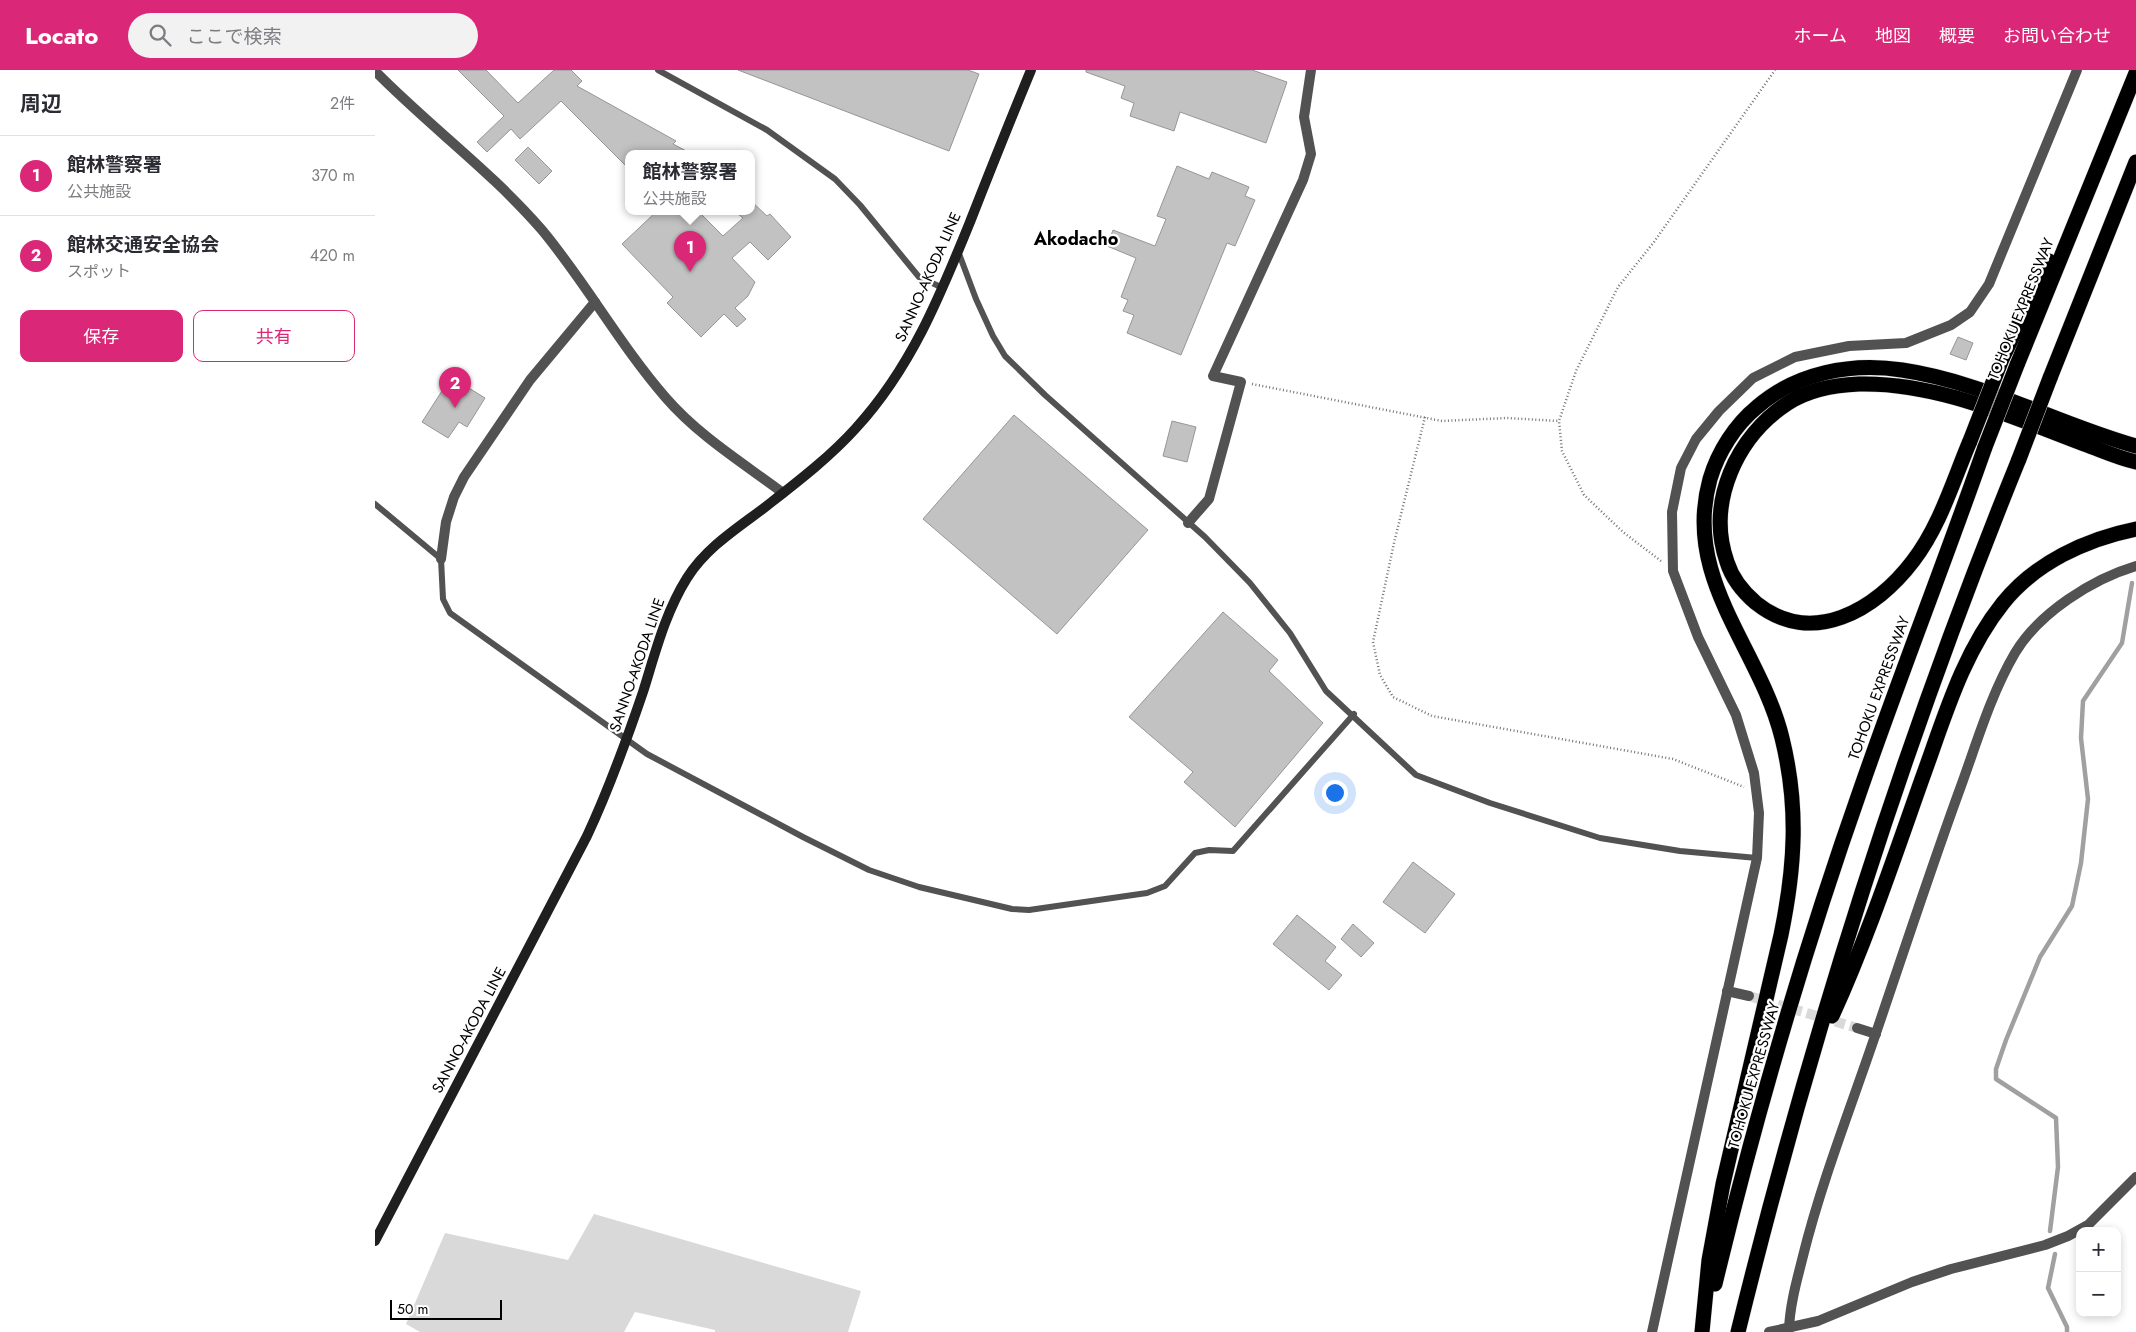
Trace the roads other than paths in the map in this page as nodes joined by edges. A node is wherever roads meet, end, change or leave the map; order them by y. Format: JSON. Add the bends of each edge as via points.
{"nodes":[{"id":1,"x":658,"y":70,"type":"edge"},
{"id":2,"x":1031,"y":70,"type":"edge"},
{"id":3,"x":1311,"y":70,"type":"edge"},
{"id":4,"x":2077,"y":70,"type":"edge"},
{"id":5,"x":375,"y":71,"type":"edge"},
{"id":6,"x":2136,"y":73,"type":"edge"},
{"id":7,"x":2122,"y":108,"type":"junction"},
{"id":8,"x":2136,"y":162,"type":"edge"},
{"id":9,"x":958,"y":251,"type":"junction"},
{"id":10,"x":943,"y":288,"type":"junction"},
{"id":11,"x":595,"y":302,"type":"junction"},
{"id":12,"x":2136,"y":446,"type":"edge"},
{"id":13,"x":2136,"y":462,"type":"edge"},
{"id":14,"x":783,"y":493,"type":"junction"},
{"id":15,"x":375,"y":504,"type":"edge"},
{"id":16,"x":1188,"y":523,"type":"junction"},
{"id":17,"x":2136,"y":529,"type":"edge"},
{"id":18,"x":441,"y":559,"type":"junction"},
{"id":19,"x":2136,"y":566,"type":"edge"},
{"id":20,"x":1353,"y":714,"type":"junction"},
{"id":21,"x":627,"y":739,"type":"junction"},
{"id":22,"x":1757,"y":858,"type":"junction"},
{"id":23,"x":1727,"y":991,"type":"junction"},
{"id":24,"x":1749,"y":996,"type":"tunnel mouth"},
{"id":25,"x":1857,"y":1028,"type":"tunnel mouth"},
{"id":26,"x":1876,"y":1034,"type":"junction"},
{"id":27,"x":1807,"y":1075,"type":"junction"},
{"id":28,"x":2136,"y":1177,"type":"edge"},
{"id":29,"x":375,"y":1241,"type":"edge"},
{"id":30,"x":1789,"y":1328,"type":"junction"},
{"id":31,"x":1652,"y":1332,"type":"edge"},
{"id":32,"x":1703,"y":1332,"type":"edge"},
{"id":33,"x":1738,"y":1332,"type":"edge"},
{"id":34,"x":1769,"y":1332,"type":"edge"}],
"edges":[{"from":1,"to":10,"type":"lane","via":[[767,130],[835,179],[861,205],[919,277]]},
{"from":2,"to":9,"type":"main road","name":"SANNO-AKODA LINE"},
{"from":3,"to":16,"type":"street","via":[[1304,118],[1311,154],[1303,180],[1213,376],[1241,382],[1209,499]]},
{"from":4,"to":22,"type":"street","via":[[1989,284],[1970,312],[1951,325],[1906,343],[1849,346],[1795,356],[1753,378],[1696,439],[1681,468],[1672,512],[1673,570],[1698,637],[1736,716],[1754,773],[1759,813]]},
{"from":5,"to":11,"type":"street","via":[[513,198],[568,263]]},
{"from":6,"to":7,"type":"highway","name":"TOHOKU EXPRESSWAY"},
{"from":7,"to":13,"type":"highway","bridge":true,"via":[[2002,359],[1970,441],[1929,536],[1891,587],[1872,603],[1843,617],[1809,623],[1785,619],[1765,610],[1749,597],[1727,564],[1721,543],[1722,496],[1728,475],[1753,434],[1790,402],[1834,386],[1867,384],[1946,395]]},
{"from":7,"to":32,"type":"highway","name":"TOHOKU EXPRESSWAY","bridge":true,"via":[[1985,447],[1860,790],[1810,944],[1740,1187]]},
{"from":8,"to":27,"type":"highway","bridge":true,"via":[[1925,708],[1846,944]]},
{"from":9,"to":10,"type":"main road","name":"SANNO-AKODA LINE"},
{"from":9,"to":16,"type":"lane","via":[[976,299],[1005,356]]},
{"from":10,"to":14,"type":"main road","name":"SANNO-AKODA LINE","via":[[911,354],[876,405],[843,441]]},
{"from":11,"to":14,"type":"street","via":[[676,408],[707,437]]},
{"from":11,"to":18,"type":"street","via":[[530,380],[463,477],[446,522]]},
{"from":12,"to":32,"type":"highway","via":[[1969,386],[1925,374],[1878,367],[1829,371],[1768,397],[1751,412],[1722,450],[1713,468],[1704,508],[1708,559],[1715,586],[1782,736],[1795,834],[1788,901],[1723,1184],[1709,1260]]},
{"from":14,"to":21,"type":"main road","name":"SANNO-AKODA LINE","via":[[719,542],[687,578],[668,618]]},
{"from":15,"to":18,"type":"lane"},
{"from":16,"to":20,"type":"lane","via":[[1250,583],[1290,634],[1326,691]]},
{"from":17,"to":27,"type":"highway","via":[[2075,548],[2045,566],[2020,585],[1987,625],[1965,666],[1859,956]]},
{"from":18,"to":21,"type":"lane","via":[[443,599],[450,613]]},
{"from":19,"to":26,"type":"street","via":[[2090,584],[2033,630],[2015,652],[1977,742],[1927,879]]},
{"from":20,"to":21,"type":"lane","via":[[1233,852],[1209,850],[1195,854],[1165,886],[1147,893],[1029,910],[1012,909],[919,887],[869,870],[706,787]]},
{"from":20,"to":22,"type":"lane","via":[[1416,775],[1489,803],[1600,838],[1680,851]]},
{"from":21,"to":29,"type":"main road","name":"SANNO-AKODA LINE","via":[[607,792],[565,881]]},
{"from":22,"to":23,"type":"street"},
{"from":23,"to":24,"type":"street"},
{"from":23,"to":31,"type":"street"},
{"from":25,"to":26,"type":"street"},
{"from":26,"to":30,"type":"street","via":[[1810,1230]]},
{"from":27,"to":33,"type":"highway","via":[[1772,1195]]},
{"from":28,"to":30,"type":"street","via":[[2089,1225],[2068,1236],[1951,1269],[1818,1321]]},
{"from":30,"to":34,"type":"street"}]}
